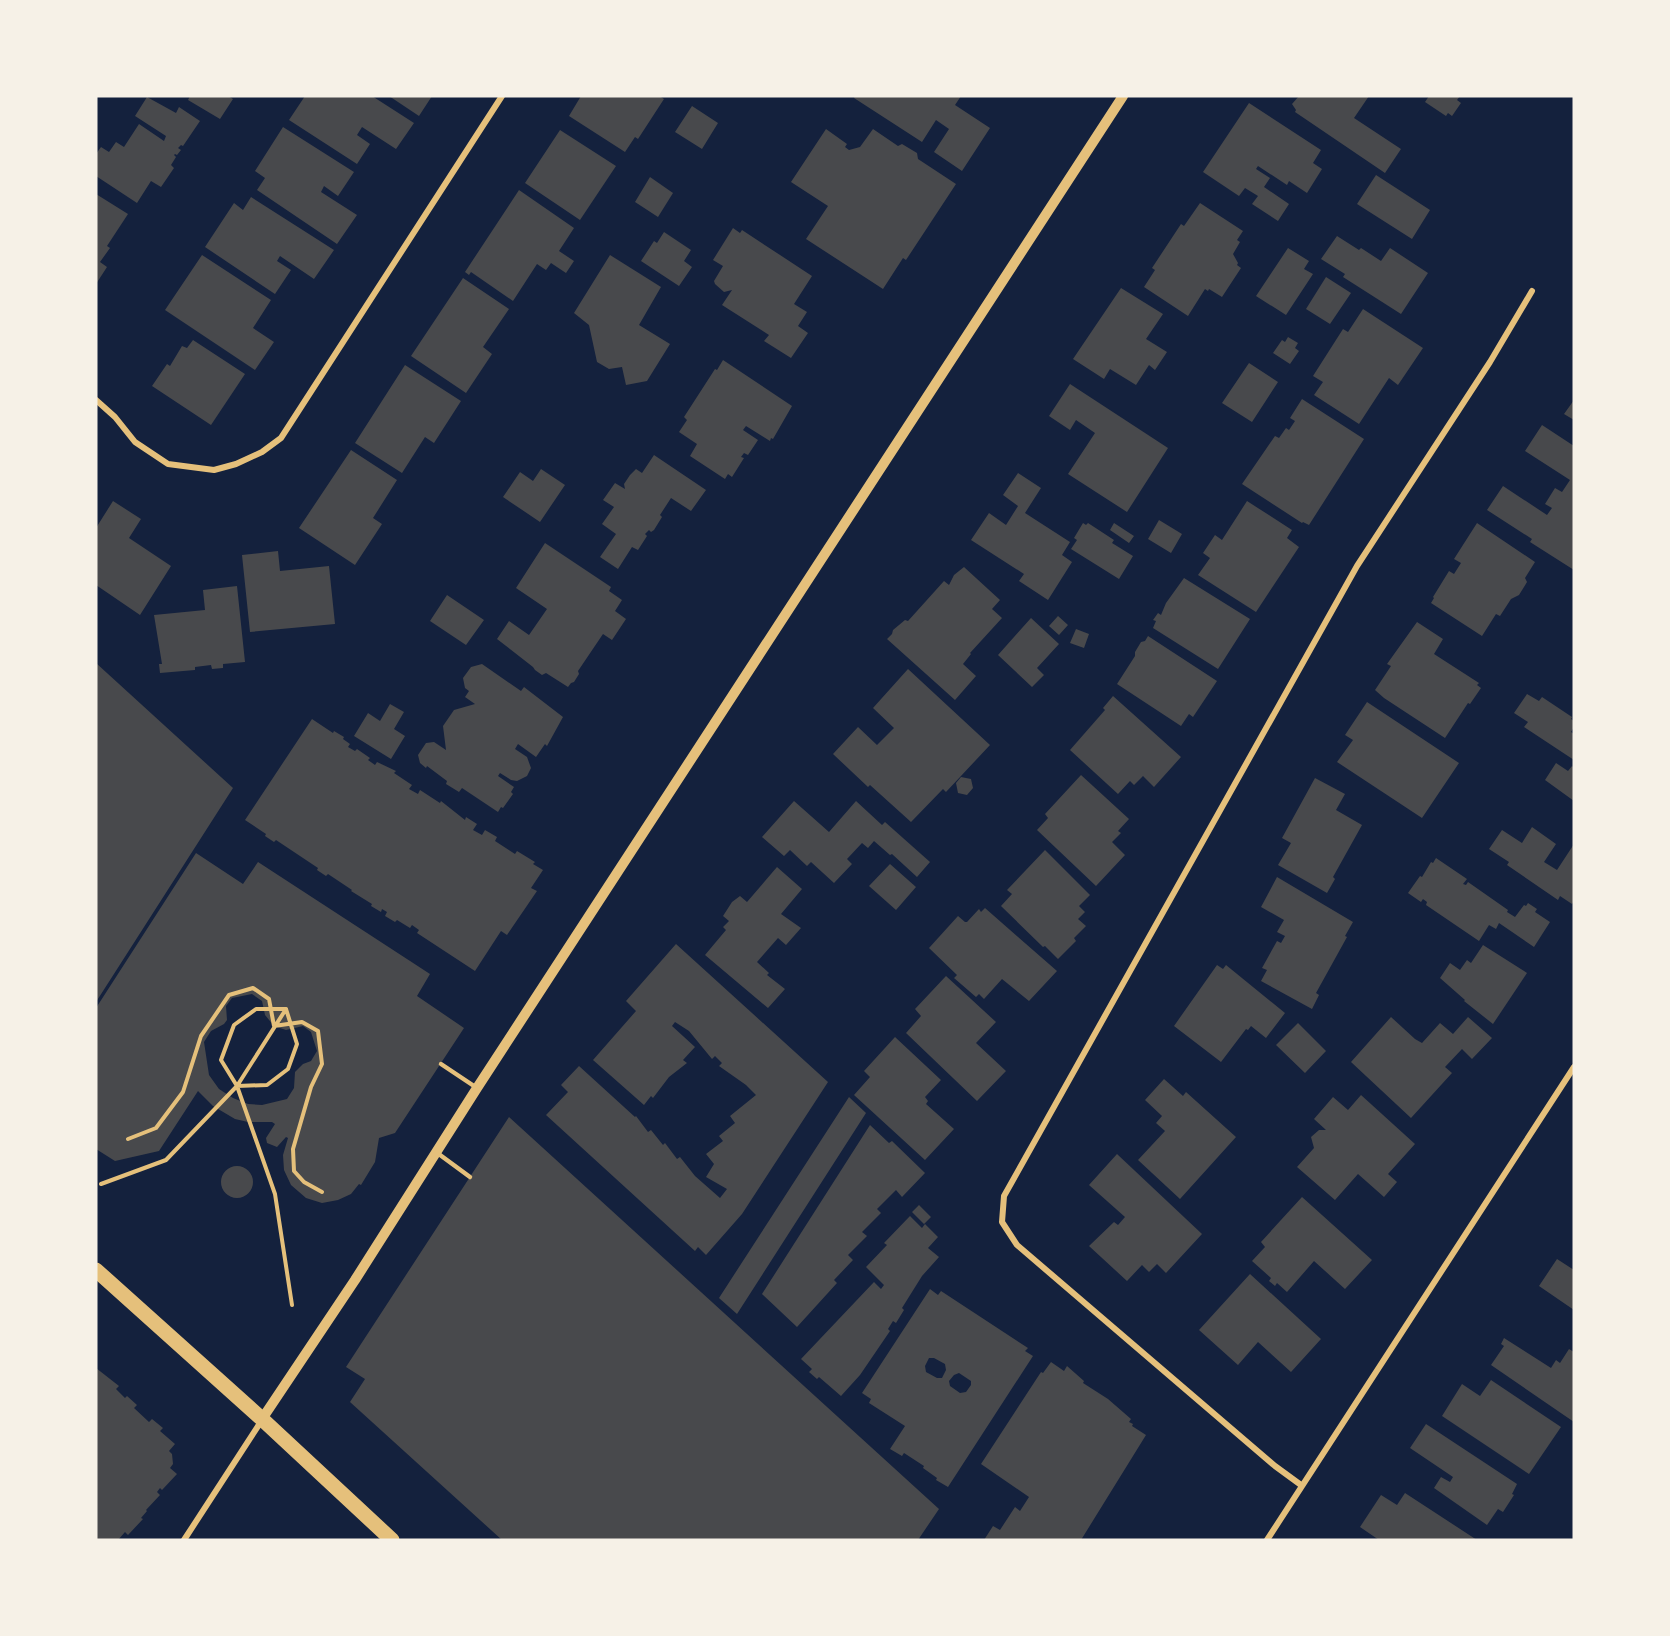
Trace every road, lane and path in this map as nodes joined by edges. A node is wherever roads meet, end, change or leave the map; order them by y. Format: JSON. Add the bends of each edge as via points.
{"nodes":[{"id":1,"x":502,"y":96,"type":"edge"},
{"id":2,"x":1123,"y":96,"type":"edge"},
{"id":3,"x":1532,"y":291,"type":"dead end"},
{"id":4,"x":96,"y":400,"type":"edge"},
{"id":5,"x":286,"y":1009,"type":"junction"},
{"id":6,"x":274,"y":1026,"type":"junction"},
{"id":7,"x":441,"y":1064,"type":"dead end"},
{"id":8,"x":1574,"y":1067,"type":"edge"},
{"id":9,"x":237,"y":1086,"type":"junction"},
{"id":10,"x":477,"y":1088,"type":"junction"},
{"id":11,"x":128,"y":1139,"type":"dead end"},
{"id":12,"x":436,"y":1152,"type":"junction"},
{"id":13,"x":470,"y":1177,"type":"dead end"},
{"id":14,"x":101,"y":1184,"type":"dead end"},
{"id":15,"x":322,"y":1192,"type":"dead end"},
{"id":16,"x":96,"y":1270,"type":"edge"},
{"id":17,"x":292,"y":1305,"type":"dead end"},
{"id":18,"x":262,"y":1419,"type":"junction"},
{"id":19,"x":1302,"y":1485,"type":"junction"},
{"id":20,"x":184,"y":1540,"type":"edge"},
{"id":21,"x":392,"y":1540,"type":"edge"},
{"id":22,"x":1267,"y":1540,"type":"edge"}],
"edges":[{"from":1,"to":4,"type":"street","via":[[281,438],[262,452],[214,470],[168,464],[135,442]]},
{"from":2,"to":10,"type":"street"},
{"from":3,"to":19,"type":"street","via":[[1357,566],[1004,1196],[1002,1222],[1017,1245]]},
{"from":5,"to":6,"type":"path"},
{"from":5,"to":9,"type":"path","via":[[297,1044],[288,1069],[267,1085]]},
{"from":5,"to":9,"type":"path","via":[[256,1009],[234,1025],[221,1060]]},
{"from":6,"to":9,"type":"path"},
{"from":6,"to":11,"type":"path","via":[[269,999],[253,988],[229,995],[201,1036],[183,1092],[156,1128]]},
{"from":6,"to":15,"type":"path","via":[[302,1022],[318,1031],[322,1064],[293,1149],[294,1171]]},
{"from":7,"to":10,"type":"lane"},
{"from":8,"to":19,"type":"street"},
{"from":9,"to":14,"type":"path","via":[[166,1160]]},
{"from":9,"to":17,"type":"path","via":[[276,1194]]},
{"from":10,"to":12,"type":"street"},
{"from":12,"to":13,"type":"lane"},
{"from":12,"to":18,"type":"street"},
{"from":16,"to":18,"type":"main road"},
{"from":18,"to":20,"type":"street"},
{"from":18,"to":21,"type":"main road"},
{"from":19,"to":22,"type":"street"}]}
